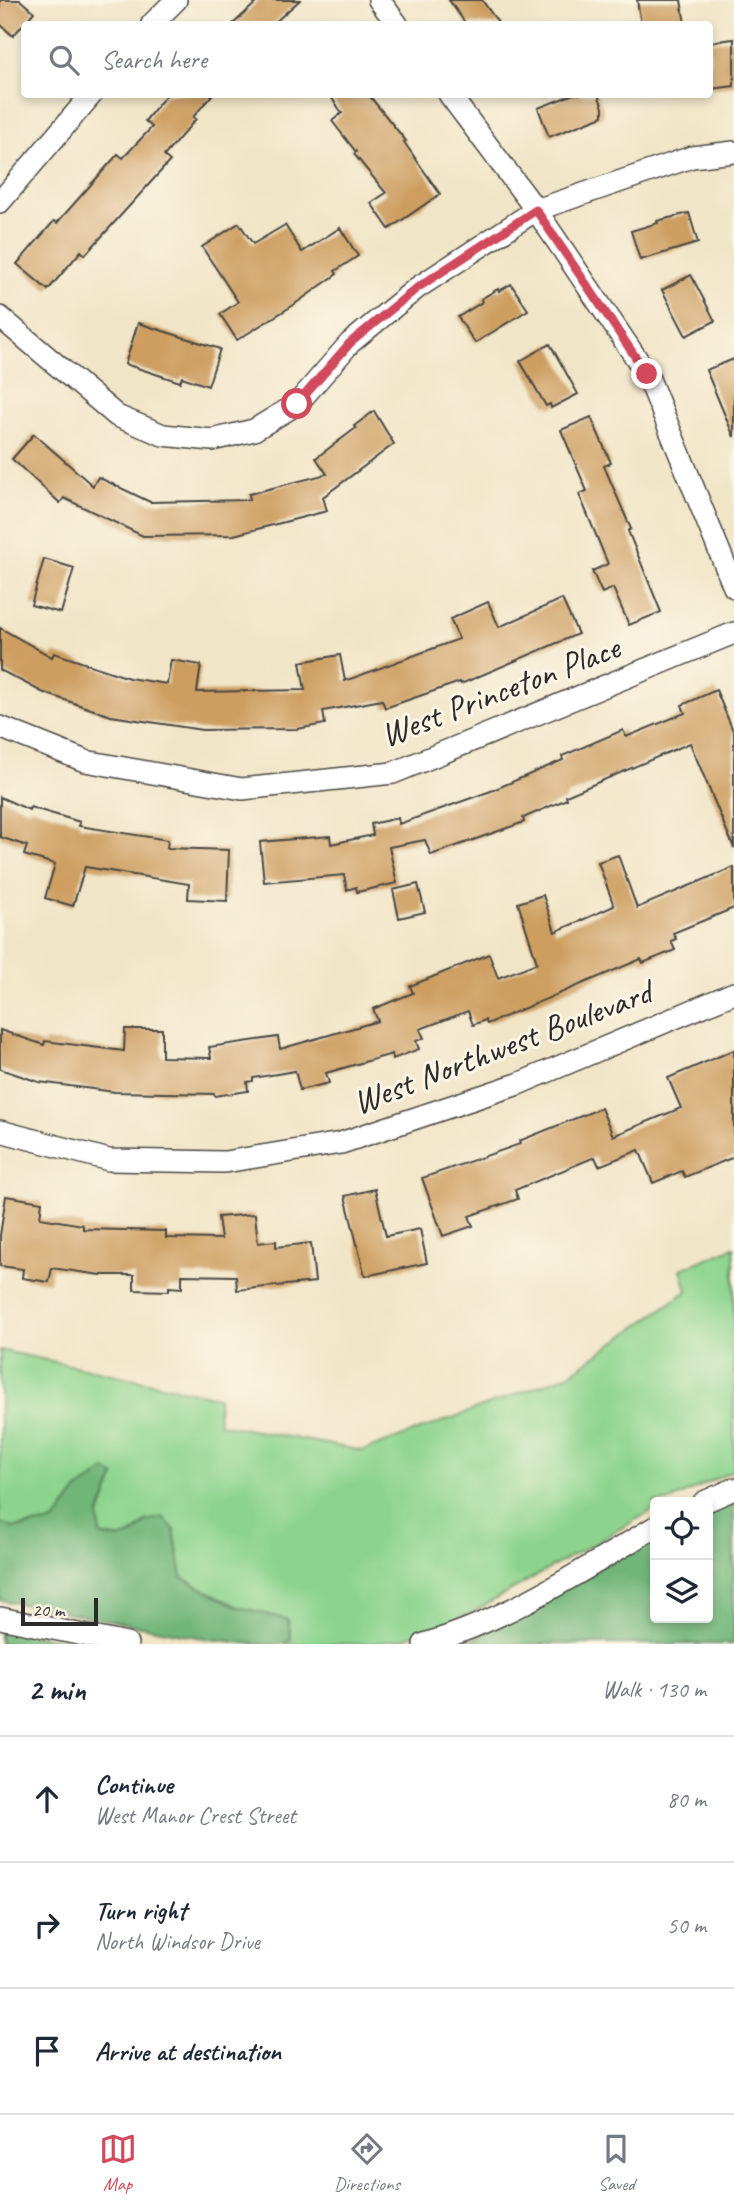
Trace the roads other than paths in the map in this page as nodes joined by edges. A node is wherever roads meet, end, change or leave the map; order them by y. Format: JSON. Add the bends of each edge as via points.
{"nodes":[{"id":1,"x":176,"y":0,"type":"edge"},
{"id":2,"x":379,"y":0,"type":"edge"},
{"id":3,"x":155,"y":21,"type":"edge"},
{"id":4,"x":395,"y":21,"type":"edge"},
{"id":5,"x":89,"y":98,"type":"edge"},
{"id":6,"x":452,"y":98,"type":"edge"},
{"id":7,"x":734,"y":152,"type":"edge"},
{"id":8,"x":0,"y":202,"type":"edge"},
{"id":9,"x":536,"y":210,"type":"junction"},
{"id":10,"x":0,"y":317,"type":"edge"},
{"id":11,"x":734,"y":587,"type":"edge"},
{"id":12,"x":734,"y":633,"type":"edge"},
{"id":13,"x":0,"y":727,"type":"edge"},
{"id":14,"x":734,"y":993,"type":"edge"},
{"id":15,"x":0,"y":1131,"type":"edge"},
{"id":16,"x":734,"y":1489,"type":"edge"},
{"id":17,"x":713,"y":1498,"type":"edge"},
{"id":18,"x":650,"y":1530,"type":"edge"},
{"id":19,"x":0,"y":1618,"type":"edge"},
{"id":20,"x":127,"y":1644,"type":"edge"},
{"id":21,"x":424,"y":1644,"type":"edge"}],
"edges":[{"from":1,"to":3,"type":"street"},
{"from":2,"to":4,"type":"street"},
{"from":5,"to":8,"type":"street"},
{"from":6,"to":9,"type":"street"},
{"from":7,"to":9,"type":"street","via":[[692,157]]},
{"from":9,"to":10,"type":"street","via":[[417,288],[350,343],[297,404],[254,430],[212,440],[163,435],[117,416]]},
{"from":9,"to":11,"type":"street","via":[[647,374]]},
{"from":12,"to":13,"type":"street","name":"West Princeton Place","via":[[393,773],[242,789],[85,761]]},
{"from":14,"to":15,"type":"street","name":"West Northwest Boulevard","via":[[517,1084],[341,1143],[225,1162],[109,1160]]},
{"from":16,"to":17,"type":"street"},
{"from":18,"to":21,"type":"street","via":[[522,1605]]},
{"from":19,"to":20,"type":"street"}]}
